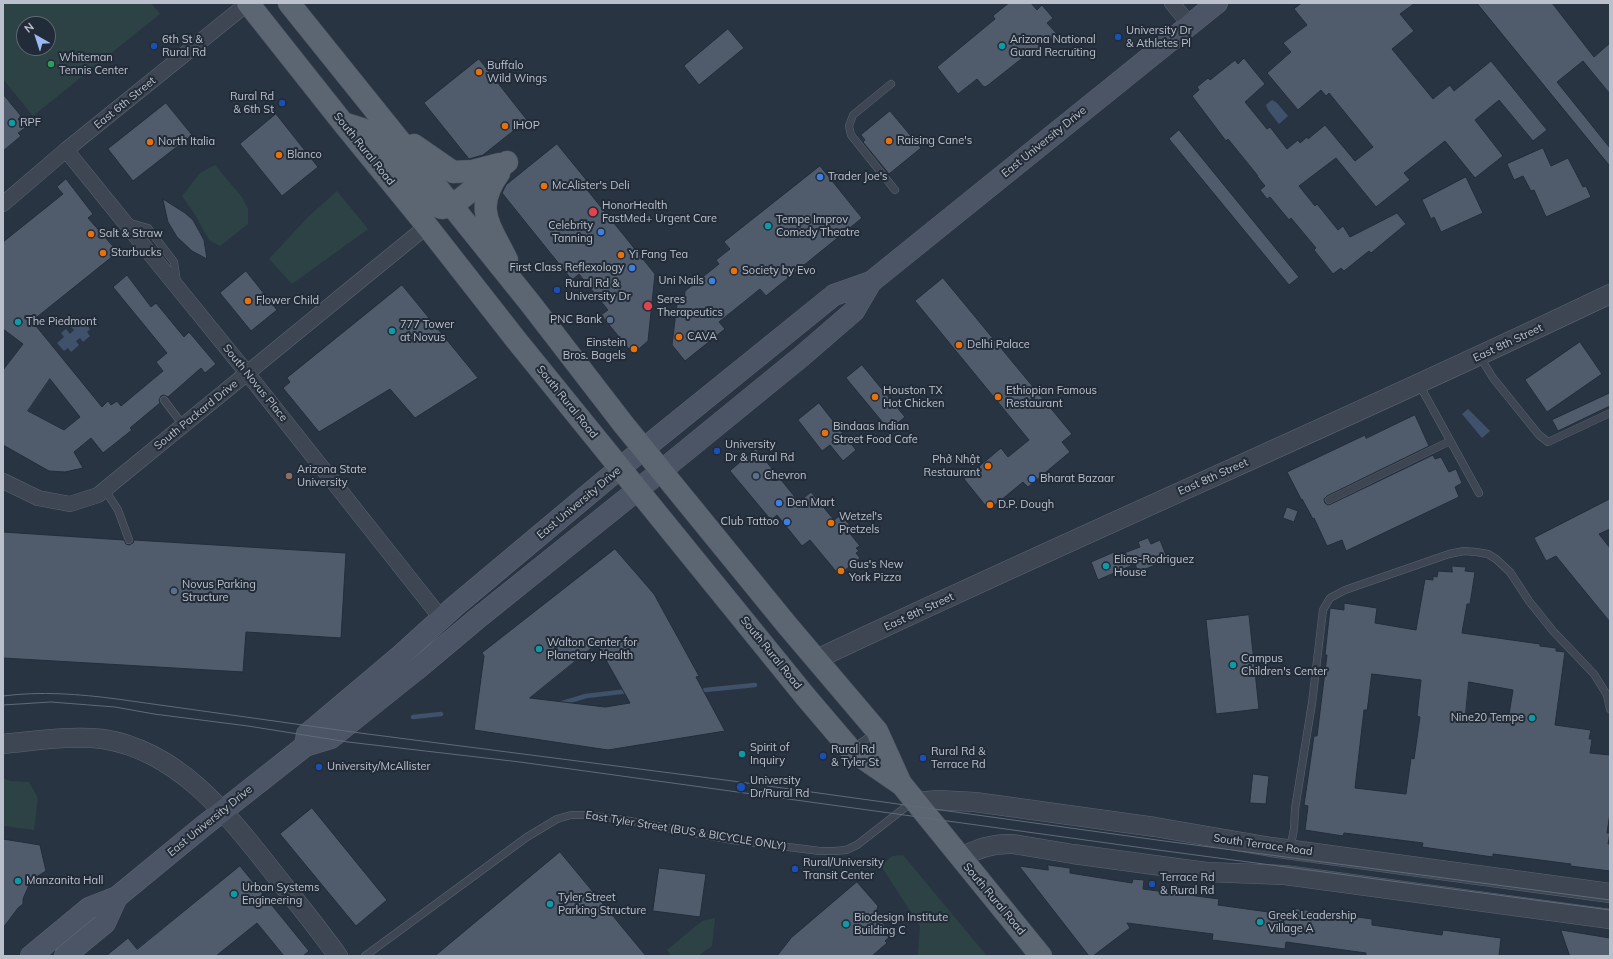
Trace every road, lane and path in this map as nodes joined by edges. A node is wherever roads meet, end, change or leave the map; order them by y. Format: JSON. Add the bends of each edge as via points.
{"nodes":[{"id":1,"x":248,"y":3,"type":"edge"},
{"id":2,"x":289,"y":3,"type":"edge"},
{"id":3,"x":1172,"y":3,"type":"edge"},
{"id":4,"x":1217,"y":3,"type":"edge"},
{"id":5,"x":1190,"y":25,"type":"junction"},
{"id":6,"x":891,"y":84,"type":"dead end"},
{"id":7,"x":343,"y":123,"type":"junction"},
{"id":8,"x":388,"y":125,"type":"junction"},
{"id":9,"x":66,"y":150,"type":"junction"},
{"id":10,"x":507,"y":162,"type":"junction"},
{"id":11,"x":895,"y":190,"type":"dead end"},
{"id":12,"x":3,"y":204,"type":"edge"},
{"id":13,"x":452,"y":206,"type":"junction"},
{"id":14,"x":428,"y":226,"type":"junction"},
{"id":15,"x":871,"y":282,"type":"junction"},
{"id":16,"x":1610,"y":294,"type":"edge"},
{"id":17,"x":530,"y":303,"type":"junction"},
{"id":18,"x":1480,"y":357,"type":"junction"},
{"id":19,"x":247,"y":373,"type":"junction"},
{"id":20,"x":1419,"y":384,"type":"junction"},
{"id":21,"x":164,"y":400,"type":"dead end"},
{"id":22,"x":1610,"y":413,"type":"edge"},
{"id":23,"x":184,"y":425,"type":"junction"},
{"id":24,"x":1450,"y":441,"type":"junction"},
{"id":25,"x":644,"y":450,"type":"junction"},
{"id":26,"x":620,"y":468,"type":"junction"},
{"id":27,"x":661,"y":471,"type":"junction"},
{"id":28,"x":3,"y":481,"type":"edge"},
{"id":29,"x":105,"y":490,"type":"junction"},
{"id":30,"x":638,"y":490,"type":"junction"},
{"id":31,"x":1479,"y":493,"type":"dead end"},
{"id":32,"x":1329,"y":500,"type":"dead end"},
{"id":33,"x":129,"y":540,"type":"dead end"},
{"id":34,"x":442,"y":618,"type":"junction"},
{"id":35,"x":817,"y":659,"type":"junction"},
{"id":36,"x":1610,"y":709,"type":"edge"},
{"id":37,"x":877,"y":731,"type":"junction"},
{"id":38,"x":3,"y":744,"type":"edge"},
{"id":39,"x":305,"y":746,"type":"junction"},
{"id":40,"x":851,"y":750,"type":"junction"},
{"id":41,"x":902,"y":785,"type":"junction"},
{"id":42,"x":917,"y":802,"type":"junction"},
{"id":43,"x":222,"y":811,"type":"junction"},
{"id":44,"x":1290,"y":849,"type":"junction"},
{"id":45,"x":960,"y":858,"type":"junction"},
{"id":46,"x":1610,"y":893,"type":"edge"},
{"id":47,"x":117,"y":897,"type":"junction"},
{"id":48,"x":1610,"y":919,"type":"edge"},
{"id":49,"x":31,"y":956,"type":"edge"},
{"id":50,"x":65,"y":956,"type":"edge"},
{"id":51,"x":338,"y":956,"type":"edge"},
{"id":52,"x":365,"y":956,"type":"edge"},
{"id":53,"x":1041,"y":956,"type":"edge"}],
"edges":[{"from":1,"to":7,"type":"main road","name":"South Rural Road"},
{"from":1,"to":9,"type":"street","name":"East 6th Street"},
{"from":2,"to":8,"type":"main road","name":"South Rural Road"},
{"from":3,"to":5,"type":"street"},
{"from":4,"to":5,"type":"main road","name":"East University Drive"},
{"from":5,"to":15,"type":"main road","name":"East University Drive"},
{"from":6,"to":11,"type":"lane","via":[[853,115],[849,126],[851,135]]},
{"from":7,"to":13,"type":"main road","via":[[362,128],[376,137],[429,203],[442,208]]},
{"from":7,"to":14,"type":"main road","name":"South Rural Road"},
{"from":8,"to":10,"type":"main road","via":[[453,172],[474,171]]},
{"from":8,"to":13,"type":"main road","name":"South Rural Road"},
{"from":9,"to":12,"type":"street","name":"East 6th Street"},
{"from":9,"to":19,"type":"street","name":"South Novus Place"},
{"from":10,"to":13,"type":"main road"},
{"from":10,"to":17,"type":"main road","via":[[486,195],[485,212],[488,223]]},
{"from":13,"to":17,"type":"main road","name":"South Rural Road"},
{"from":14,"to":19,"type":"street","name":"South Packard Drive"},
{"from":14,"to":26,"type":"main road","name":"South Rural Road","via":[[517,342]]},
{"from":15,"to":25,"type":"main road","name":"East University Drive","via":[[834,295]]},
{"from":15,"to":27,"type":"main road","name":"East University Drive","via":[[854,311]]},
{"from":16,"to":18,"type":"street","name":"East 8th Street"},
{"from":17,"to":25,"type":"main road","name":"South Rural Road"},
{"from":18,"to":20,"type":"street","name":"East 8th Street"},
{"from":18,"to":22,"type":"lane","via":[[1493,378],[1539,436],[1548,442]]},
{"from":19,"to":23,"type":"street","name":"South Packard Drive"},
{"from":19,"to":34,"type":"street","name":"South Novus Place"},
{"from":20,"to":24,"type":"lane"},
{"from":20,"to":35,"type":"street","name":"East 8th Street"},
{"from":21,"to":23,"type":"lane"},
{"from":23,"to":29,"type":"street","name":"South Packard Drive"},
{"from":24,"to":31,"type":"lane"},
{"from":24,"to":32,"type":"lane"},
{"from":25,"to":26,"type":"main road","name":"East University Drive"},
{"from":25,"to":27,"type":"main road","name":"South Rural Road"},
{"from":26,"to":30,"type":"main road","name":"South Rural Road"},
{"from":26,"to":34,"type":"main road","name":"East University Drive"},
{"from":27,"to":30,"type":"main road","name":"East University Drive"},
{"from":27,"to":35,"type":"main road","name":"South Rural Road"},
{"from":28,"to":29,"type":"street","name":"South Packard Drive","via":[[38,498],[70,504],[98,495]]},
{"from":29,"to":33,"type":"lane","via":[[118,510]]},
{"from":30,"to":39,"type":"main road","name":"East University Drive","via":[[331,738]]},
{"from":30,"to":40,"type":"main road","name":"South Rural Road"},
{"from":34,"to":39,"type":"main road","name":"East University Drive","via":[[307,734]]},
{"from":35,"to":37,"type":"main road","name":"South Rural Road"},
{"from":36,"to":44,"type":"lane","via":[[1607,695],[1594,674],[1553,631],[1510,572],[1488,554],[1464,551],[1449,554],[1345,590],[1330,598],[1324,610]]},
{"from":37,"to":40,"type":"lane"},
{"from":37,"to":41,"type":"main road","name":"South Rural Road"},
{"from":38,"to":43,"type":"street","via":[[80,738],[122,744],[153,755],[174,768]]},
{"from":39,"to":43,"type":"main road","name":"East University Drive"},
{"from":40,"to":41,"type":"main road","name":"South Rural Road"},
{"from":41,"to":42,"type":"main road","name":"South Rural Road"},
{"from":42,"to":44,"type":"street","name":"South Terrace Road","via":[[975,802]]},
{"from":42,"to":45,"type":"main road","name":"South Rural Road"},
{"from":42,"to":52,"type":"lane","name":"East Tyler Street (BUS & BICYCLE ONLY)","via":[[907,806],[857,845],[836,851],[732,840],[585,815],[557,819],[527,837]]},
{"from":43,"to":47,"type":"main road","name":"East University Drive"},
{"from":43,"to":51,"type":"street","via":[[247,838]]},
{"from":44,"to":46,"type":"street","name":"South Terrace Road"},
{"from":45,"to":48,"type":"street","via":[[984,846],[1004,843],[1191,870],[1285,875]]},
{"from":45,"to":53,"type":"main road","name":"South Rural Road"},
{"from":47,"to":49,"type":"main road","name":"East University Drive","via":[[89,908]]},
{"from":47,"to":50,"type":"main road","name":"East University Drive","via":[[105,923]]}]}
